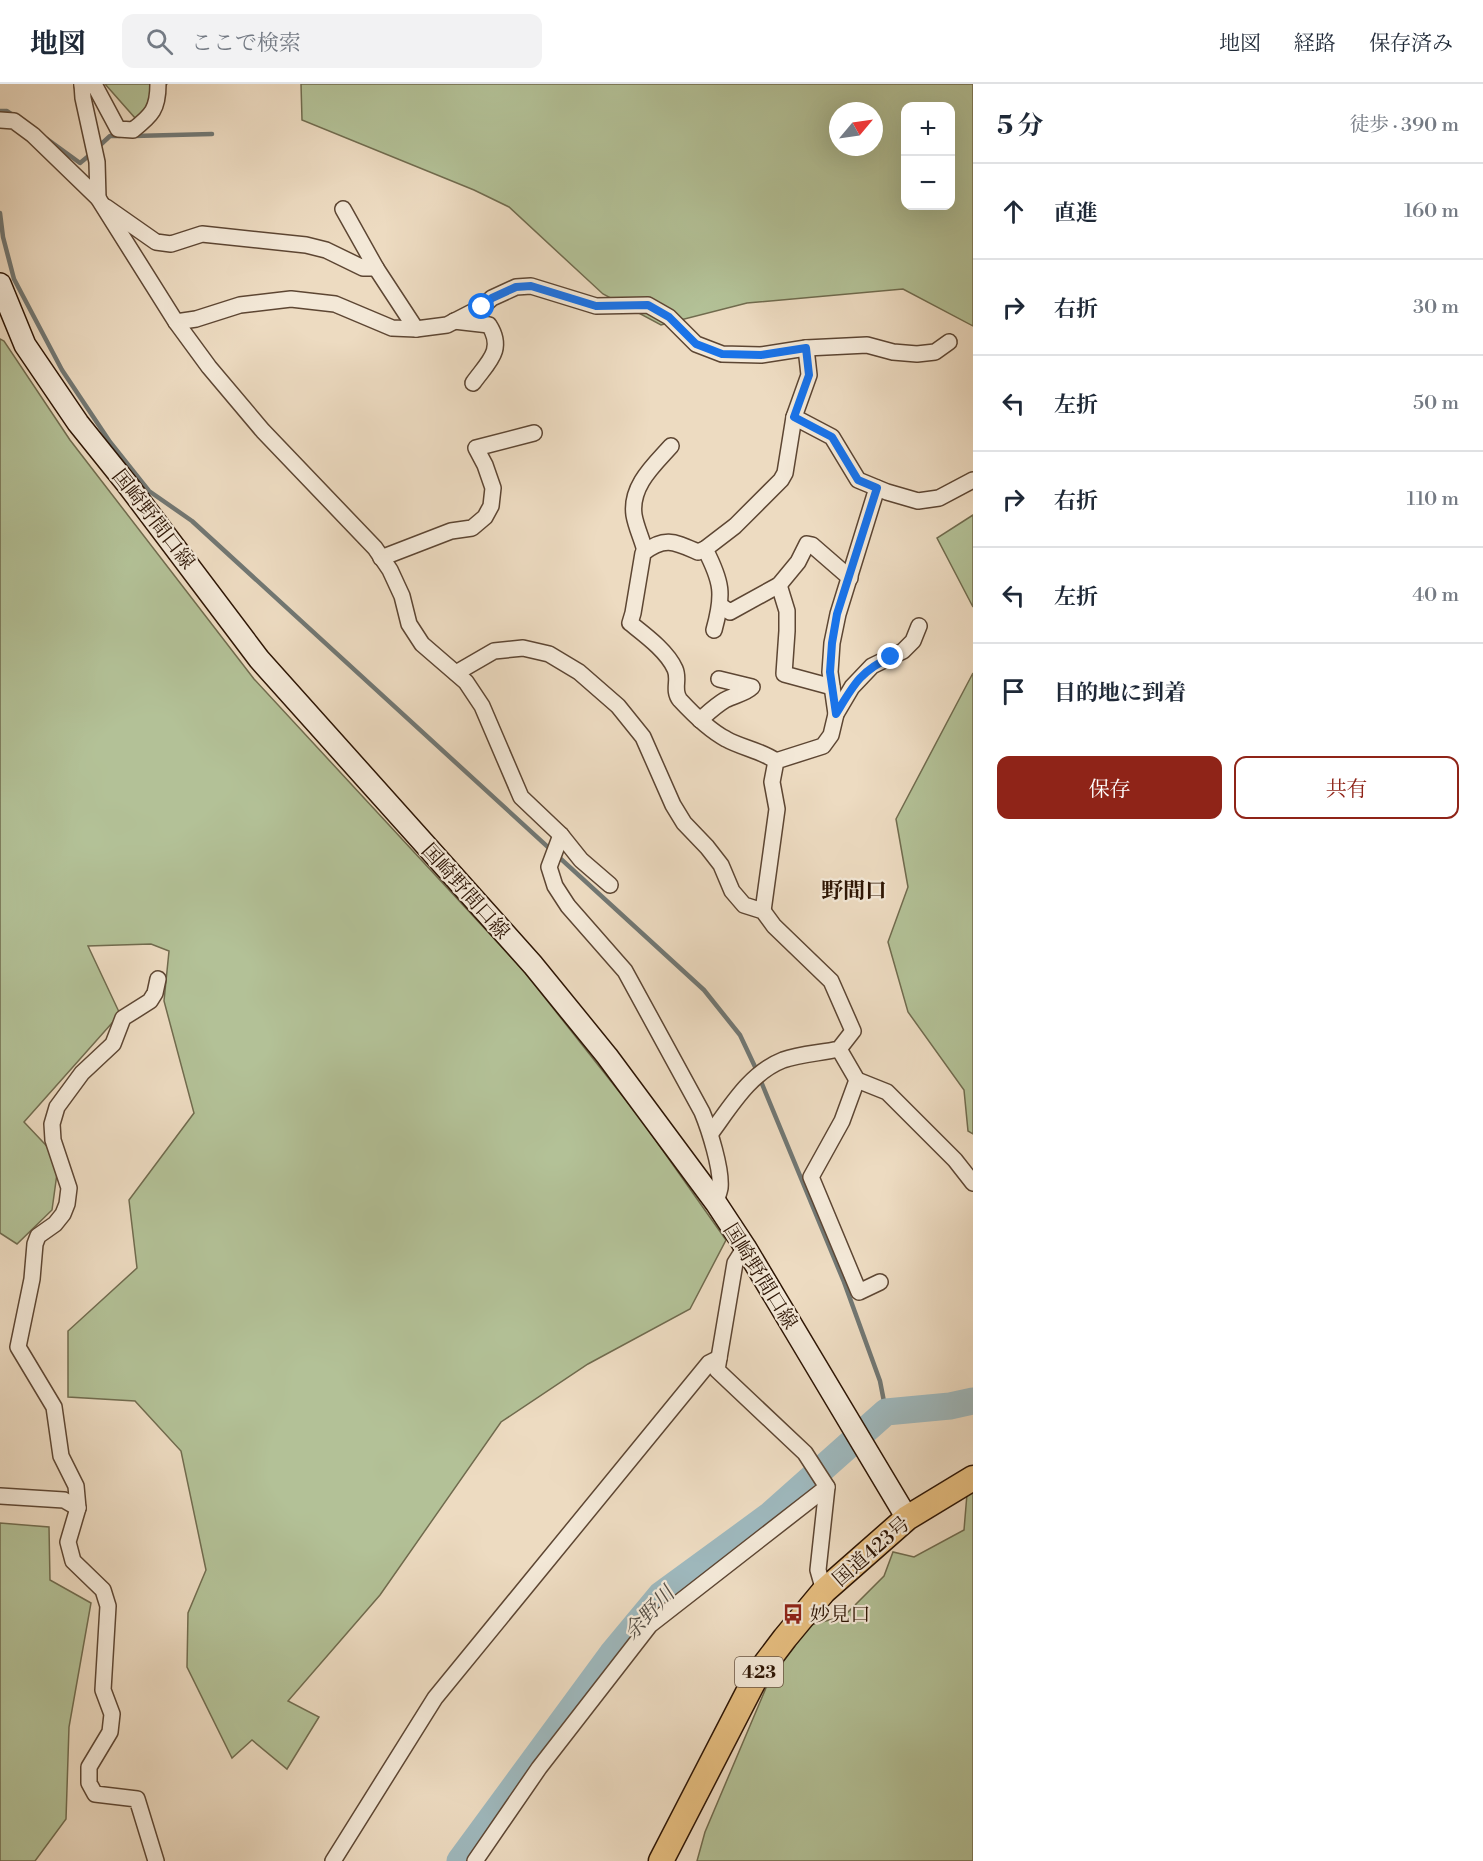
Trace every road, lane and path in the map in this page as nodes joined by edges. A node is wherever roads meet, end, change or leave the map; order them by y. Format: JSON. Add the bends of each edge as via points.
{"nodes":[{"id":1,"x":158,"y":84,"type":"edge"},
{"id":2,"x":82,"y":85,"type":"edge"},
{"id":3,"x":0,"y":120,"type":"edge"},
{"id":4,"x":100,"y":201,"type":"junction"},
{"id":5,"x":343,"y":210,"type":"dead end"},
{"id":6,"x":376,"y":267,"type":"junction"},
{"id":7,"x":0,"y":284,"type":"edge"},
{"id":8,"x":454,"y":321,"type":"junction"},
{"id":9,"x":176,"y":322,"type":"junction"},
{"id":10,"x":416,"y":329,"type":"junction"},
{"id":11,"x":949,"y":342,"type":"dead end"},
{"id":12,"x":806,"y":348,"type":"junction"},
{"id":13,"x":473,"y":383,"type":"dead end"},
{"id":14,"x":794,"y":417,"type":"junction"},
{"id":15,"x":534,"y":433,"type":"dead end"},
{"id":16,"x":671,"y":446,"type":"dead end"},
{"id":17,"x":973,"y":481,"type":"edge"},
{"id":18,"x":877,"y":488,"type":"junction"},
{"id":19,"x":705,"y":549,"type":"junction"},
{"id":20,"x":645,"y":551,"type":"junction"},
{"id":21,"x":381,"y":558,"type":"junction"},
{"id":22,"x":850,"y":578,"type":"junction"},
{"id":23,"x":779,"y":585,"type":"junction"},
{"id":24,"x":721,"y":606,"type":"junction"},
{"id":25,"x":919,"y":626,"type":"dead end"},
{"id":26,"x":714,"y":630,"type":"dead end"},
{"id":27,"x":456,"y":673,"type":"junction"},
{"id":28,"x":719,"y":679,"type":"dead end"},
{"id":29,"x":832,"y":687,"type":"junction"},
{"id":30,"x":836,"y":714,"type":"junction"},
{"id":31,"x":700,"y":720,"type":"junction"},
{"id":32,"x":776,"y":761,"type":"junction"},
{"id":33,"x":561,"y":835,"type":"junction"},
{"id":34,"x":610,"y":885,"type":"dead end"},
{"id":35,"x":763,"y":911,"type":"junction"},
{"id":36,"x":158,"y":979,"type":"dead end"},
{"id":37,"x":838,"y":1049,"type":"junction"},
{"id":38,"x":857,"y":1080,"type":"junction"},
{"id":39,"x":711,"y":1133,"type":"junction"},
{"id":40,"x":973,"y":1183,"type":"edge"},
{"id":41,"x":716,"y":1203,"type":"junction"},
{"id":42,"x":745,"y":1247,"type":"junction"},
{"id":43,"x":880,"y":1282,"type":"dead end"},
{"id":44,"x":718,"y":1358,"type":"junction"},
{"id":45,"x":973,"y":1478,"type":"edge"},
{"id":46,"x":827,"y":1487,"type":"junction"},
{"id":47,"x":0,"y":1496,"type":"edge"},
{"id":48,"x":78,"y":1508,"type":"junction"},
{"id":49,"x":907,"y":1518,"type":"junction"},
{"id":50,"x":824,"y":1591,"type":"junction"},
{"id":51,"x":156,"y":1861,"type":"edge"},
{"id":52,"x":333,"y":1861,"type":"edge"},
{"id":53,"x":475,"y":1861,"type":"edge"},
{"id":54,"x":661,"y":1861,"type":"edge"}],
"edges":[{"from":1,"to":2,"type":"street","via":[[158,101],[149,117],[133,130],[118,129],[95,86]]},
{"from":2,"to":4,"type":"street","via":[[97,162]]},
{"from":3,"to":4,"type":"street","via":[[14,121],[33,135]]},
{"from":4,"to":6,"type":"street","via":[[156,242],[171,244],[202,234],[306,245],[363,268]]},
{"from":4,"to":9,"type":"street"},
{"from":5,"to":6,"type":"street"},
{"from":6,"to":10,"type":"street"},
{"from":7,"to":41,"type":"main road","name":"国崎野間口線","via":[[25,345],[78,423],[259,658],[533,965],[607,1056]]},
{"from":8,"to":10,"type":"street"},
{"from":8,"to":12,"type":"street","via":[[516,287],[531,286],[596,306],[648,305],[669,317],[696,344],[722,354],[761,355]]},
{"from":8,"to":13,"type":"street","via":[[489,325],[496,335],[496,350]]},
{"from":9,"to":10,"type":"street","via":[[240,305],[291,299],[335,304],[392,328]]},
{"from":9,"to":21,"type":"street","via":[[263,431]]},
{"from":11,"to":12,"type":"street","via":[[934,352],[917,354],[867,345]]},
{"from":12,"to":14,"type":"street","via":[[809,375]]},
{"from":14,"to":18,"type":"street","via":[[832,437],[858,480]]},
{"from":14,"to":19,"type":"street","via":[[781,480],[735,526]]},
{"from":15,"to":21,"type":"street","via":[[477,448],[493,488],[491,506],[472,528],[451,531]]},
{"from":16,"to":20,"type":"street","via":[[645,474],[635,496],[634,514]]},
{"from":17,"to":18,"type":"street","via":[[939,498],[918,501]]},
{"from":18,"to":22,"type":"street"},
{"from":19,"to":20,"type":"street","via":[[698,552],[675,542]]},
{"from":19,"to":24,"type":"street","via":[[722,590]]},
{"from":20,"to":31,"type":"street","via":[[630,623],[675,669],[678,698]]},
{"from":21,"to":27,"type":"street","via":[[422,644]]},
{"from":22,"to":23,"type":"street","via":[[807,544]]},
{"from":22,"to":29,"type":"street","via":[[832,643]]},
{"from":23,"to":24,"type":"street","via":[[730,612]]},
{"from":23,"to":29,"type":"street","via":[[787,611],[784,674]]},
{"from":24,"to":26,"type":"street"},
{"from":25,"to":30,"type":"street","via":[[913,641],[903,651],[872,666],[852,687]]},
{"from":27,"to":33,"type":"street","via":[[482,706],[521,797]]},
{"from":27,"to":35,"type":"street","via":[[494,651],[523,648],[549,654],[579,672],[618,706],[643,737],[673,805],[721,865],[732,891],[744,905]]},
{"from":28,"to":31,"type":"street","via":[[752,687],[726,699]]},
{"from":29,"to":30,"type":"street"},
{"from":30,"to":32,"type":"street","via":[[831,735],[823,746]]},
{"from":31,"to":32,"type":"street","via":[[726,739]]},
{"from":32,"to":35,"type":"street","via":[[772,782],[777,809]]},
{"from":33,"to":34,"type":"street","via":[[581,860]]},
{"from":33,"to":39,"type":"street","via":[[549,867],[555,886],[625,971]]},
{"from":35,"to":37,"type":"street","via":[[831,981],[853,1031]]},
{"from":36,"to":48,"type":"street","via":[[150,1001],[123,1018],[113,1044],[82,1073],[57,1107],[53,1140],[69,1188],[67,1203],[63,1214],[38,1236],[35,1244],[18,1347],[54,1407],[61,1456],[76,1486]]},
{"from":37,"to":38,"type":"street"},
{"from":37,"to":39,"type":"street","via":[[769,1067],[746,1086]]},
{"from":38,"to":40,"type":"street","via":[[887,1092]]},
{"from":38,"to":43,"type":"street","via":[[842,1121],[811,1177],[859,1292]]},
{"from":39,"to":41,"type":"street","via":[[720,1188]]},
{"from":41,"to":42,"type":"main road","name":"国崎野間口線"},
{"from":42,"to":44,"type":"street","via":[[735,1263]]},
{"from":42,"to":49,"type":"main road","name":"国崎野間口線"},
{"from":44,"to":46,"type":"street","via":[[717,1370],[805,1454]]},
{"from":44,"to":52,"type":"street","via":[[709,1363],[435,1698]]},
{"from":45,"to":49,"type":"highway","name":"国道423号","number":"423"},
{"from":46,"to":50,"type":"street","via":[[818,1570]]},
{"from":46,"to":53,"type":"street","via":[[650,1625],[539,1768]]},
{"from":47,"to":48,"type":"street","via":[[64,1500]]},
{"from":48,"to":51,"type":"street","via":[[68,1542],[73,1561],[103,1590],[108,1606],[103,1690],[112,1714],[110,1732],[89,1767],[89,1784],[95,1794],[137,1799]]},
{"from":49,"to":50,"type":"highway","name":"国道423号","number":"423"},
{"from":50,"to":54,"type":"highway","name":"国道423号","number":"423","via":[[757,1675]]}]}
